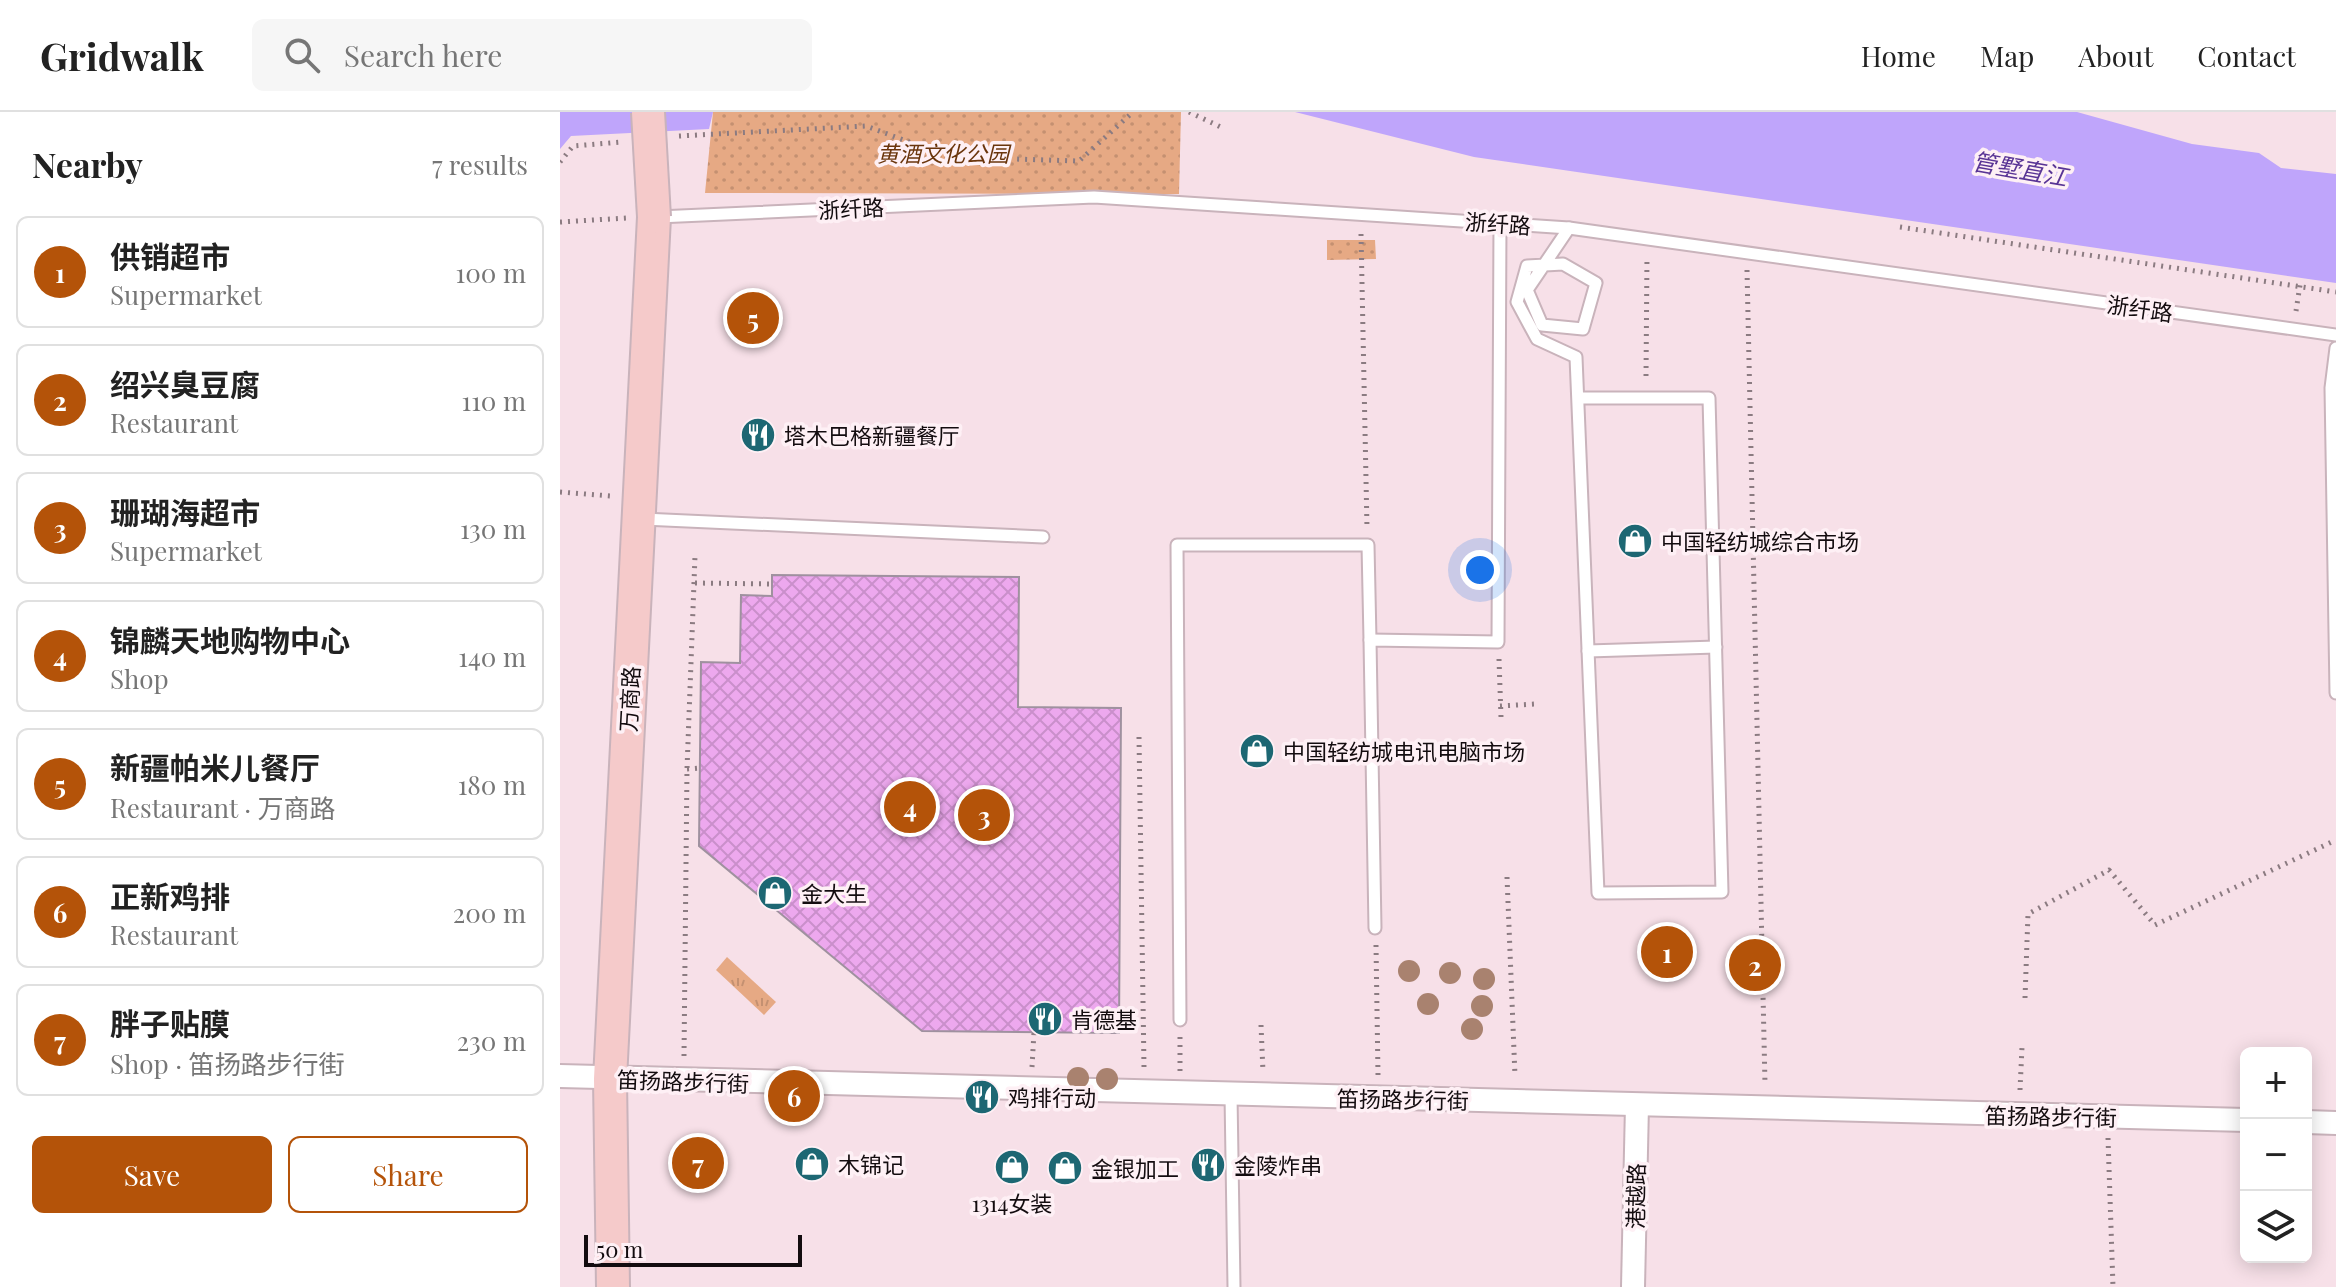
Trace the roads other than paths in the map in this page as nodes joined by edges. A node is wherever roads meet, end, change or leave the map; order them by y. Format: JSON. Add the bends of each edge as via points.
{"nodes":[{"id":1,"x":656,"y":125,"type":"edge"},
{"id":2,"x":654,"y":217,"type":"junction"},
{"id":3,"x":1500,"y":223,"type":"junction"},
{"id":4,"x":1569,"y":228,"type":"junction"},
{"id":5,"x":2336,"y":335,"type":"edge"},
{"id":6,"x":2336,"y":348,"type":"edge"},
{"id":7,"x":1578,"y":398,"type":"junction"},
{"id":8,"x":639,"y":508,"type":"junction"},
{"id":9,"x":1043,"y":537,"type":"dead end"},
{"id":10,"x":1370,"y":640,"type":"junction"},
{"id":11,"x":1716,"y":647,"type":"junction"},
{"id":12,"x":1588,"y":651,"type":"junction"},
{"id":13,"x":2336,"y":693,"type":"edge"},
{"id":14,"x":1375,"y":928,"type":"road end"},
{"id":15,"x":1180,"y":1020,"type":"road end"},
{"id":16,"x":560,"y":1076,"type":"edge"},
{"id":17,"x":610,"y":1079,"type":"junction"},
{"id":18,"x":1231,"y":1095,"type":"junction"},
{"id":19,"x":1637,"y":1105,"type":"junction"},
{"id":20,"x":2240,"y":1120,"type":"edge"},
{"id":21,"x":2312,"y":1122,"type":"edge"},
{"id":22,"x":2336,"y":1123,"type":"edge"},
{"id":23,"x":613,"y":1287,"type":"edge"},
{"id":24,"x":1234,"y":1287,"type":"edge"},
{"id":25,"x":1633,"y":1287,"type":"edge"}],
"edges":[{"from":1,"to":2,"type":"street","name":"万商路","bridge":true},
{"from":2,"to":3,"type":"lane","name":"浙纤路","via":[[1094,197]]},
{"from":2,"to":8,"type":"street","name":"万商路"},
{"from":3,"to":4,"type":"lane","name":"浙纤路"},
{"from":3,"to":10,"type":"lane","via":[[1498,642]]},
{"from":4,"to":5,"type":"lane","name":"浙纤路"},
{"from":4,"to":7,"type":"lane","via":[[1553,253],[1544,265],[1527,290],[1542,325],[1583,329],[1596,283],[1563,264],[1551,265],[1539,265],[1527,266],[1517,302],[1537,339],[1576,357]]},
{"from":6,"to":13,"type":"lane","via":[[2331,388]]},
{"from":7,"to":11,"type":"lane","via":[[1709,398]]},
{"from":7,"to":12,"type":"lane"},
{"from":8,"to":9,"type":"lane"},
{"from":8,"to":17,"type":"street","name":"万商路"},
{"from":10,"to":14,"type":"lane"},
{"from":10,"to":15,"type":"lane","via":[[1368,545],[1177,545]]},
{"from":11,"to":12,"type":"lane"},
{"from":11,"to":12,"type":"lane","via":[[1722,892],[1598,893]]},
{"from":16,"to":17,"type":"street","name":"笛扬路步行街"},
{"from":17,"to":18,"type":"street","name":"笛扬路步行街"},
{"from":17,"to":23,"type":"street","name":"万商路"},
{"from":18,"to":19,"type":"street","name":"笛扬路步行街"},
{"from":18,"to":24,"type":"lane"},
{"from":19,"to":20,"type":"street","name":"笛扬路步行街"},
{"from":19,"to":25,"type":"street","name":"港越路"},
{"from":21,"to":22,"type":"street"}]}
